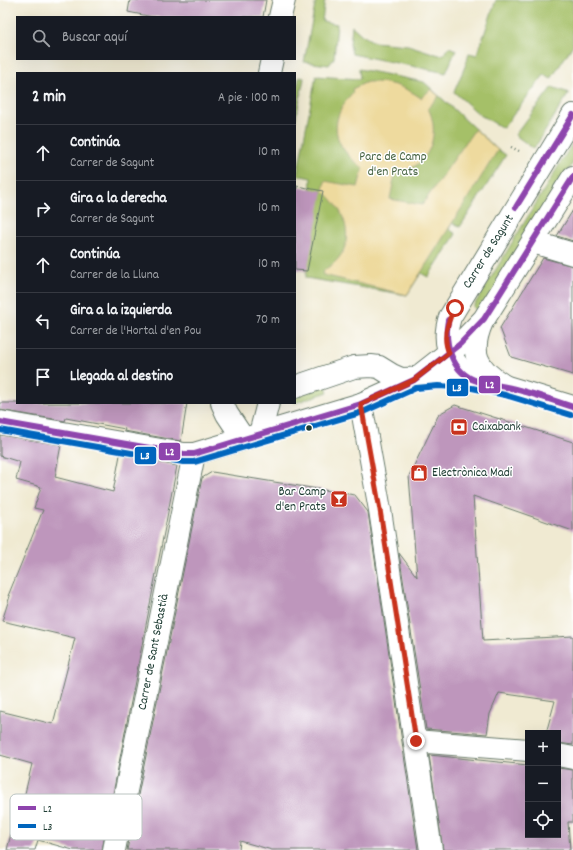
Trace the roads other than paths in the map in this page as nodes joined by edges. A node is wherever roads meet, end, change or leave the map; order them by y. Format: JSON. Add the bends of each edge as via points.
{"nodes":[{"id":1,"x":284,"y":0,"type":"edge"},
{"id":2,"x":280,"y":16,"type":"edge"},
{"id":3,"x":272,"y":60,"type":"edge"},
{"id":4,"x":269,"y":72,"type":"edge"},
{"id":5,"x":573,"y":115,"type":"edge"},
{"id":6,"x":573,"y":177,"type":"edge"},
{"id":7,"x":533,"y":242,"type":"junction"},
{"id":8,"x":573,"y":254,"type":"edge"},
{"id":9,"x":484,"y":319,"type":"junction"},
{"id":10,"x":449,"y":353,"type":"junction"},
{"id":11,"x":414,"y":380,"type":"junction"},
{"id":12,"x":474,"y":380,"type":"junction"},
{"id":13,"x":296,"y":387,"type":"edge"},
{"id":14,"x":507,"y":387,"type":"junction"},
{"id":15,"x":222,"y":404,"type":"edge"},
{"id":16,"x":267,"y":404,"type":"edge"},
{"id":17,"x":361,"y":404,"type":"junction"},
{"id":18,"x":573,"y":407,"type":"edge"},
{"id":19,"x":0,"y":422,"type":"edge"},
{"id":20,"x":251,"y":436,"type":"junction"},
{"id":21,"x":194,"y":454,"type":"junction"},
{"id":22,"x":416,"y":741,"type":"junction"},
{"id":23,"x":525,"y":750,"type":"edge"},
{"id":24,"x":561,"y":756,"type":"edge"},
{"id":25,"x":573,"y":758,"type":"edge"},
{"id":26,"x":125,"y":794,"type":"edge"},
{"id":27,"x":116,"y":840,"type":"edge"},
{"id":28,"x":114,"y":850,"type":"edge"},
{"id":29,"x":431,"y":850,"type":"edge"}],
"edges":[{"from":1,"to":2,"type":"street"},
{"from":3,"to":4,"type":"street"},
{"from":5,"to":10,"type":"street","name":"Carrer de Sagunt","via":[[450,317],[446,334]]},
{"from":6,"to":7,"type":"street"},
{"from":7,"to":8,"type":"street"},
{"from":7,"to":9,"type":"street"},
{"from":9,"to":10,"type":"street"},
{"from":9,"to":14,"type":"street","via":[[476,337],[476,356],[489,376]]},
{"from":10,"to":11,"type":"street"},
{"from":10,"to":12,"type":"street","name":"Carrer de Sagunt","via":[[459,368]]},
{"from":11,"to":12,"type":"street"},
{"from":11,"to":13,"type":"street","via":[[396,377],[376,366],[354,367]]},
{"from":11,"to":17,"type":"street"},
{"from":12,"to":14,"type":"street"},
{"from":14,"to":18,"type":"street"},
{"from":15,"to":20,"type":"street","via":[[227,414]]},
{"from":16,"to":20,"type":"street"},
{"from":17,"to":20,"type":"street"},
{"from":17,"to":22,"type":"street"},
{"from":19,"to":21,"type":"street"},
{"from":20,"to":21,"type":"street"},
{"from":21,"to":26,"type":"street","name":"Carrer de Sant Sebastià"},
{"from":22,"to":23,"type":"street"},
{"from":22,"to":29,"type":"street"},
{"from":24,"to":25,"type":"street"},
{"from":27,"to":28,"type":"street","name":"Carrer de Sant Sebastià"}]}
